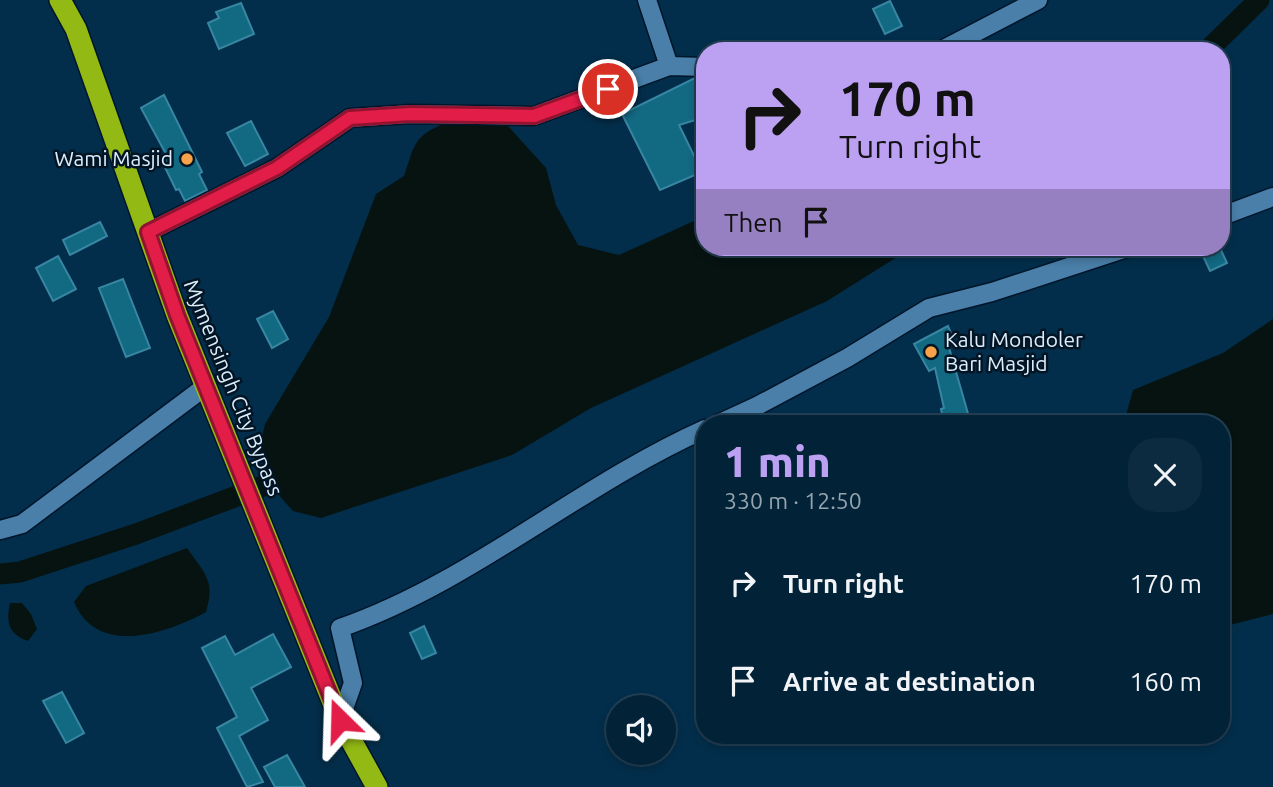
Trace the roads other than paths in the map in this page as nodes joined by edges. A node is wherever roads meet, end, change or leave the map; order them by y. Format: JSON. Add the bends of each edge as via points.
{"nodes":[{"id":1,"x":60,"y":0,"type":"edge"},
{"id":2,"x":646,"y":0,"type":"edge"},
{"id":3,"x":1038,"y":0,"type":"edge"},
{"id":4,"x":957,"y":42,"type":"edge"},
{"id":5,"x":669,"y":66,"type":"junction"},
{"id":6,"x":696,"y":67,"type":"edge"},
{"id":7,"x":1273,"y":197,"type":"edge"},
{"id":8,"x":1230,"y":213,"type":"edge"},
{"id":9,"x":148,"y":232,"type":"junction"},
{"id":10,"x":1102,"y":256,"type":"edge"},
{"id":11,"x":205,"y":386,"type":"junction"},
{"id":12,"x":738,"y":415,"type":"edge"},
{"id":13,"x":696,"y":433,"type":"edge"},
{"id":14,"x":0,"y":530,"type":"edge"},
{"id":15,"x":340,"y":720,"type":"junction"},
{"id":16,"x":377,"y":787,"type":"edge"}],
"edges":[{"from":1,"to":9,"type":"highway","name":"Mymensingh City Bypass","via":[[76,29]]},
{"from":2,"to":5,"type":"street"},
{"from":3,"to":4,"type":"street"},
{"from":5,"to":6,"type":"street"},
{"from":5,"to":9,"type":"street","via":[[534,116],[350,118],[277,168]]},
{"from":7,"to":8,"type":"street"},
{"from":9,"to":11,"type":"highway","name":"Mymensingh City Bypass"},
{"from":10,"to":12,"type":"street","via":[[929,308],[847,358]]},
{"from":11,"to":14,"type":"street","via":[[23,524]]},
{"from":11,"to":15,"type":"highway","name":"Mymensingh City Bypass"},
{"from":13,"to":15,"type":"street","via":[[659,450],[470,566],[383,613],[340,628],[353,683]]},
{"from":15,"to":16,"type":"highway","name":"Mymensingh City Bypass"}]}
